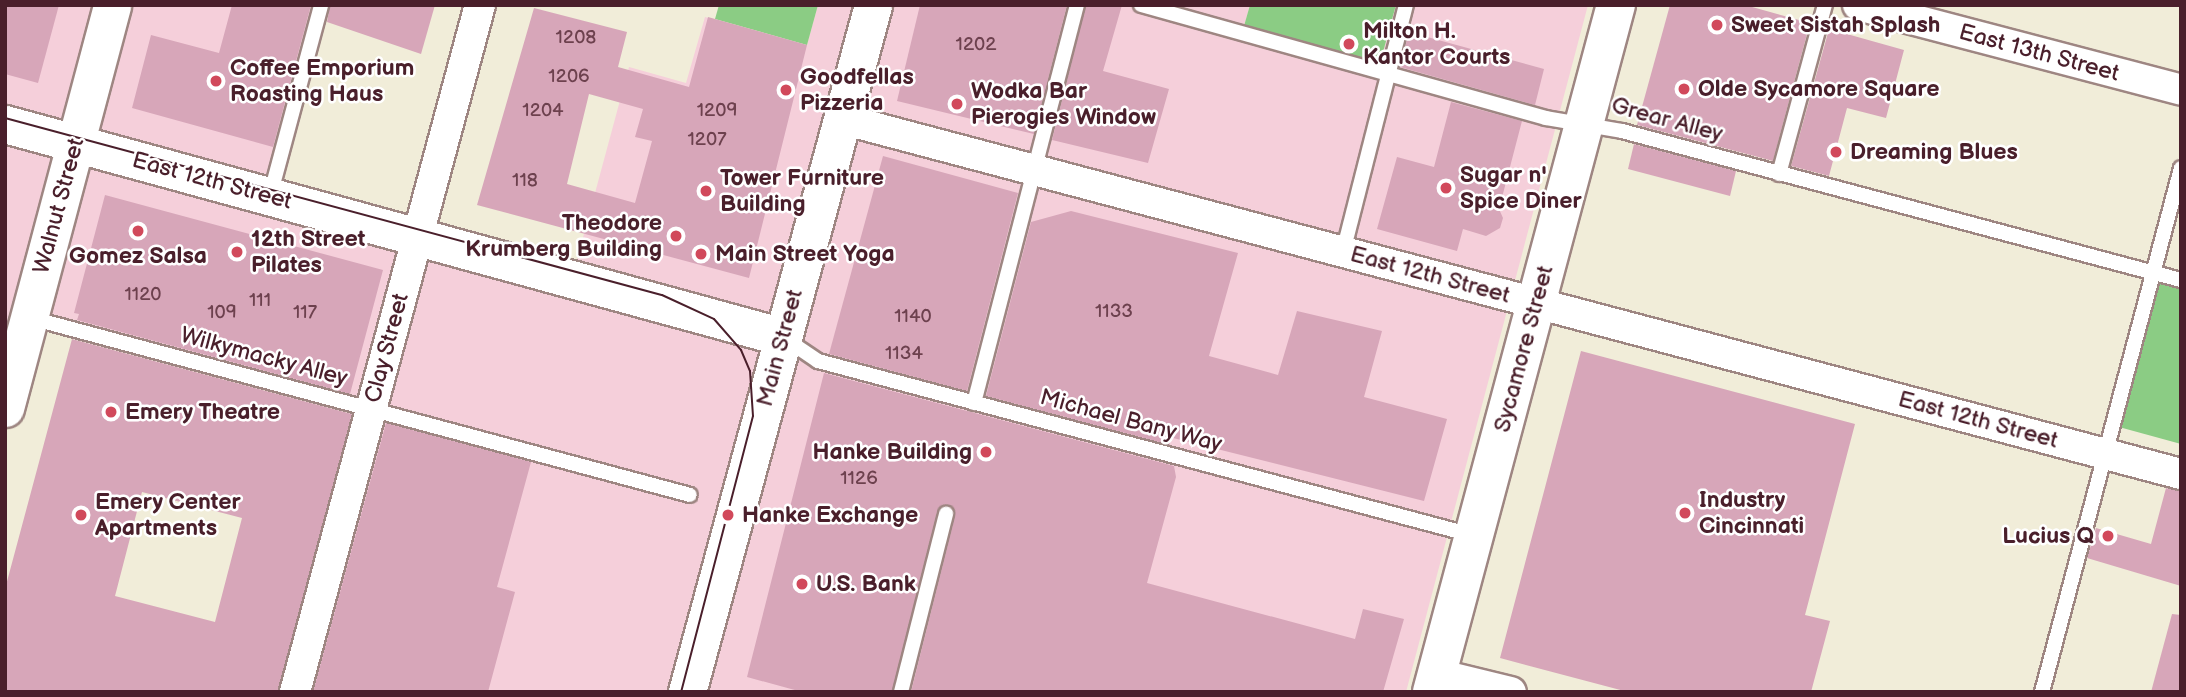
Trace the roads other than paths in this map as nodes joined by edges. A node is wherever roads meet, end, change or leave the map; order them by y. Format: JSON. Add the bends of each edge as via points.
{"nodes":[{"id":1,"x":112,"y":5,"type":"edge"},
{"id":2,"x":321,"y":5,"type":"edge"},
{"id":3,"x":480,"y":5,"type":"edge"},
{"id":4,"x":873,"y":5,"type":"edge"},
{"id":5,"x":1077,"y":5,"type":"edge"},
{"id":6,"x":1141,"y":5,"type":"edge"},
{"id":7,"x":1406,"y":5,"type":"edge"},
{"id":8,"x":1616,"y":5,"type":"edge"},
{"id":9,"x":1825,"y":5,"type":"edge"},
{"id":10,"x":1857,"y":5,"type":"edge"},
{"id":11,"x":1387,"y":75,"type":"junction"},
{"id":12,"x":2181,"y":90,"type":"edge"},
{"id":13,"x":842,"y":119,"type":"junction"},
{"id":14,"x":1584,"y":122,"type":"junction"},
{"id":15,"x":5,"y":124,"type":"edge"},
{"id":16,"x":75,"y":144,"type":"junction"},
{"id":17,"x":2181,"y":168,"type":"edge"},
{"id":18,"x":1033,"y":169,"type":"junction"},
{"id":19,"x":1779,"y":174,"type":"junction"},
{"id":20,"x":270,"y":197,"type":"junction"},
{"id":21,"x":417,"y":237,"type":"junction"},
{"id":22,"x":1343,"y":252,"type":"junction"},
{"id":23,"x":2154,"y":272,"type":"junction"},
{"id":24,"x":2181,"y":279,"type":"edge"},
{"id":25,"x":1536,"y":303,"type":"junction"},
{"id":26,"x":29,"y":317,"type":"junction"},
{"id":27,"x":783,"y":337,"type":"junction"},
{"id":28,"x":974,"y":403,"type":"junction"},
{"id":29,"x":5,"y":408,"type":"edge"},
{"id":30,"x":371,"y":409,"type":"junction"},
{"id":31,"x":2105,"y":453,"type":"junction"},
{"id":32,"x":2181,"y":474,"type":"edge"},
{"id":33,"x":690,"y":495,"type":"dead end"},
{"id":34,"x":946,"y":514,"type":"dead end"},
{"id":35,"x":1474,"y":536,"type":"junction"},
{"id":36,"x":1434,"y":683,"type":"edge"},
{"id":37,"x":295,"y":692,"type":"edge"},
{"id":38,"x":687,"y":692,"type":"edge"},
{"id":39,"x":901,"y":692,"type":"edge"},
{"id":40,"x":1511,"y":692,"type":"edge"},
{"id":41,"x":2042,"y":692,"type":"edge"}],
"edges":[{"from":1,"to":16,"type":"street","name":"Walnut Street"},
{"from":2,"to":20,"type":"lane"},
{"from":3,"to":21,"type":"street","name":"Clay Street"},
{"from":4,"to":13,"type":"street","name":"Main Street"},
{"from":5,"to":18,"type":"lane"},
{"from":6,"to":11,"type":"lane","name":"Grear Alley"},
{"from":7,"to":11,"type":"lane"},
{"from":8,"to":14,"type":"main road","name":"Sycamore Street"},
{"from":9,"to":19,"type":"lane"},
{"from":10,"to":12,"type":"street","name":"East 13th Street"},
{"from":11,"to":14,"type":"lane","name":"Grear Alley","via":[[1546,118]]},
{"from":11,"to":22,"type":"lane"},
{"from":13,"to":18,"type":"street","name":"East 12th Street"},
{"from":13,"to":27,"type":"street","name":"Main Street"},
{"from":14,"to":19,"type":"lane","name":"Grear Alley"},
{"from":14,"to":25,"type":"main road","name":"Sycamore Street"},
{"from":15,"to":16,"type":"street","name":"East 12th Street"},
{"from":16,"to":20,"type":"street","name":"East 12th Street"},
{"from":16,"to":26,"type":"street","name":"Walnut Street"},
{"from":17,"to":23,"type":"lane"},
{"from":18,"to":22,"type":"street","name":"East 12th Street"},
{"from":18,"to":28,"type":"lane"},
{"from":19,"to":23,"type":"lane","name":"Grear Alley"},
{"from":20,"to":21,"type":"street","name":"East 12th Street"},
{"from":21,"to":27,"type":"street","name":"East 12th Street"},
{"from":21,"to":30,"type":"street","name":"Clay Street"},
{"from":22,"to":25,"type":"street","name":"East 12th Street"},
{"from":23,"to":24,"type":"lane","name":"Grear Alley"},
{"from":23,"to":31,"type":"lane"},
{"from":25,"to":31,"type":"street","name":"East 12th Street"},
{"from":25,"to":35,"type":"main road","name":"Sycamore Street"},
{"from":26,"to":29,"type":"street","name":"Walnut Street"},
{"from":26,"to":30,"type":"lane","name":"Wilkymacky Alley"},
{"from":27,"to":28,"type":"lane","name":"Michael Bany Way","via":[[818,361]]},
{"from":27,"to":38,"type":"street","name":"Main Street"},
{"from":28,"to":35,"type":"lane","name":"Michael Bany Way"},
{"from":30,"to":33,"type":"lane","name":"Wilkymacky Alley"},
{"from":30,"to":37,"type":"street","name":"Clay Street"},
{"from":31,"to":32,"type":"street","name":"East 12th Street"},
{"from":31,"to":41,"type":"lane","via":[[2067,615]]},
{"from":34,"to":39,"type":"lane"},
{"from":35,"to":36,"type":"main road","name":"Sycamore Street"},
{"from":36,"to":40,"type":"street"}]}
